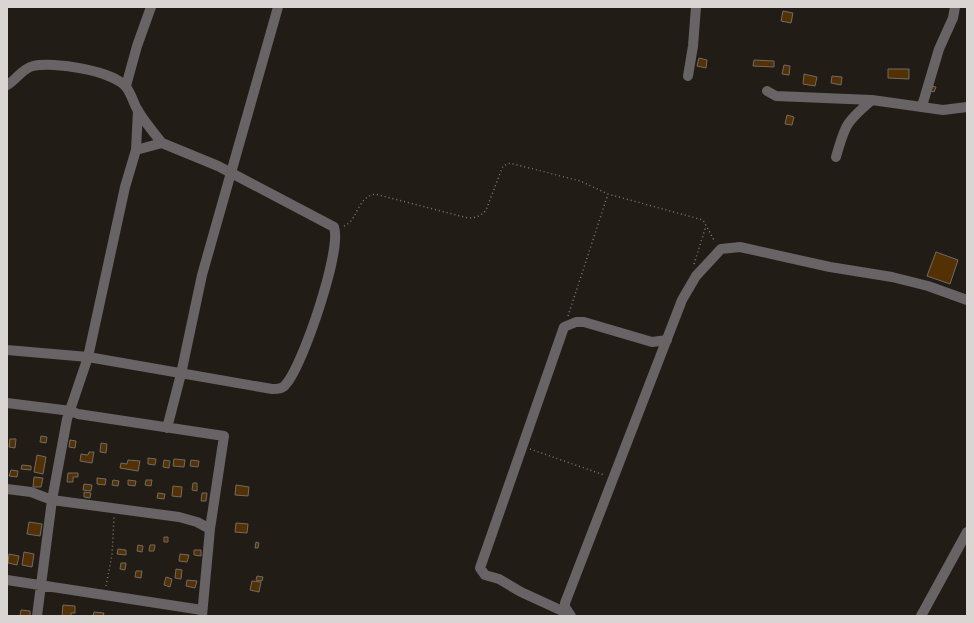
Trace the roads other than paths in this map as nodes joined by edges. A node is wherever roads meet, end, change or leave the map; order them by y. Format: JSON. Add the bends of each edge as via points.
{"nodes":[{"id":1,"x":151,"y":7,"type":"edge"},
{"id":2,"x":278,"y":7,"type":"edge"},
{"id":3,"x":696,"y":7,"type":"edge"},
{"id":4,"x":955,"y":7,"type":"edge"},
{"id":5,"x":688,"y":76,"type":"dead end"},
{"id":6,"x":7,"y":86,"type":"edge"},
{"id":7,"x":126,"y":86,"type":"junction"},
{"id":8,"x":767,"y":91,"type":"dead end"},
{"id":9,"x":872,"y":100,"type":"junction"},
{"id":10,"x":922,"y":106,"type":"junction"},
{"id":11,"x":967,"y":107,"type":"edge"},
{"id":12,"x":138,"y":110,"type":"junction"},
{"id":13,"x":162,"y":143,"type":"junction"},
{"id":14,"x":136,"y":150,"type":"junction"},
{"id":15,"x":836,"y":157,"type":"dead end"},
{"id":16,"x":229,"y":172,"type":"junction"},
{"id":17,"x":967,"y":300,"type":"edge"},
{"id":18,"x":667,"y":340,"type":"junction"},
{"id":19,"x":7,"y":350,"type":"edge"},
{"id":20,"x":88,"y":357,"type":"junction"},
{"id":21,"x":181,"y":374,"type":"junction"},
{"id":22,"x":7,"y":402,"type":"edge"},
{"id":23,"x":71,"y":411,"type":"junction"},
{"id":24,"x":167,"y":428,"type":"junction"},
{"id":25,"x":7,"y":489,"type":"edge"},
{"id":26,"x":52,"y":500,"type":"junction"},
{"id":27,"x":210,"y":529,"type":"junction"},
{"id":28,"x":967,"y":532,"type":"edge"},
{"id":29,"x":7,"y":580,"type":"edge"},
{"id":30,"x":41,"y":584,"type":"junction"},
{"id":31,"x":202,"y":613,"type":"edge"},
{"id":32,"x":570,"y":615,"type":"edge"},
{"id":33,"x":37,"y":616,"type":"edge"},
{"id":34,"x":921,"y":616,"type":"edge"}],
"edges":[{"from":1,"to":7,"type":"street"},
{"from":2,"to":16,"type":"street"},
{"from":3,"to":5,"type":"street"},
{"from":4,"to":10,"type":"street"},
{"from":6,"to":7,"type":"street","via":[[24,70],[49,64],[89,70],[116,79]]},
{"from":7,"to":12,"type":"street"},
{"from":8,"to":9,"type":"street","via":[[776,96]]},
{"from":9,"to":10,"type":"street"},
{"from":9,"to":15,"type":"street","via":[[852,117],[844,129]]},
{"from":10,"to":11,"type":"street","via":[[943,110]]},
{"from":12,"to":13,"type":"street"},
{"from":12,"to":14,"type":"street"},
{"from":13,"to":14,"type":"street"},
{"from":13,"to":16,"type":"street"},
{"from":14,"to":20,"type":"street","via":[[125,187]]},
{"from":16,"to":21,"type":"street","via":[[202,275]]},
{"from":16,"to":21,"type":"street","via":[[334,227],[331,271],[302,354],[286,385],[280,389],[272,389]]},
{"from":17,"to":18,"type":"street","via":[[892,276],[830,267],[746,248],[721,249],[696,276],[682,300]]},
{"from":18,"to":32,"type":"street","via":[[565,603]]},
{"from":18,"to":32,"type":"street","via":[[652,342],[584,322],[564,327],[483,555],[480,568],[485,575],[499,579]]},
{"from":19,"to":20,"type":"street"},
{"from":20,"to":21,"type":"street"},
{"from":20,"to":23,"type":"street"},
{"from":21,"to":24,"type":"street"},
{"from":22,"to":23,"type":"street"},
{"from":23,"to":24,"type":"street"},
{"from":23,"to":26,"type":"street","via":[[67,419]]},
{"from":24,"to":27,"type":"street","via":[[224,436]]},
{"from":25,"to":26,"type":"street","via":[[31,492]]},
{"from":26,"to":27,"type":"street","via":[[178,517]]},
{"from":26,"to":30,"type":"street"},
{"from":27,"to":31,"type":"street"},
{"from":28,"to":34,"type":"street"},
{"from":29,"to":30,"type":"street"},
{"from":30,"to":31,"type":"street"},
{"from":30,"to":33,"type":"street"}]}
